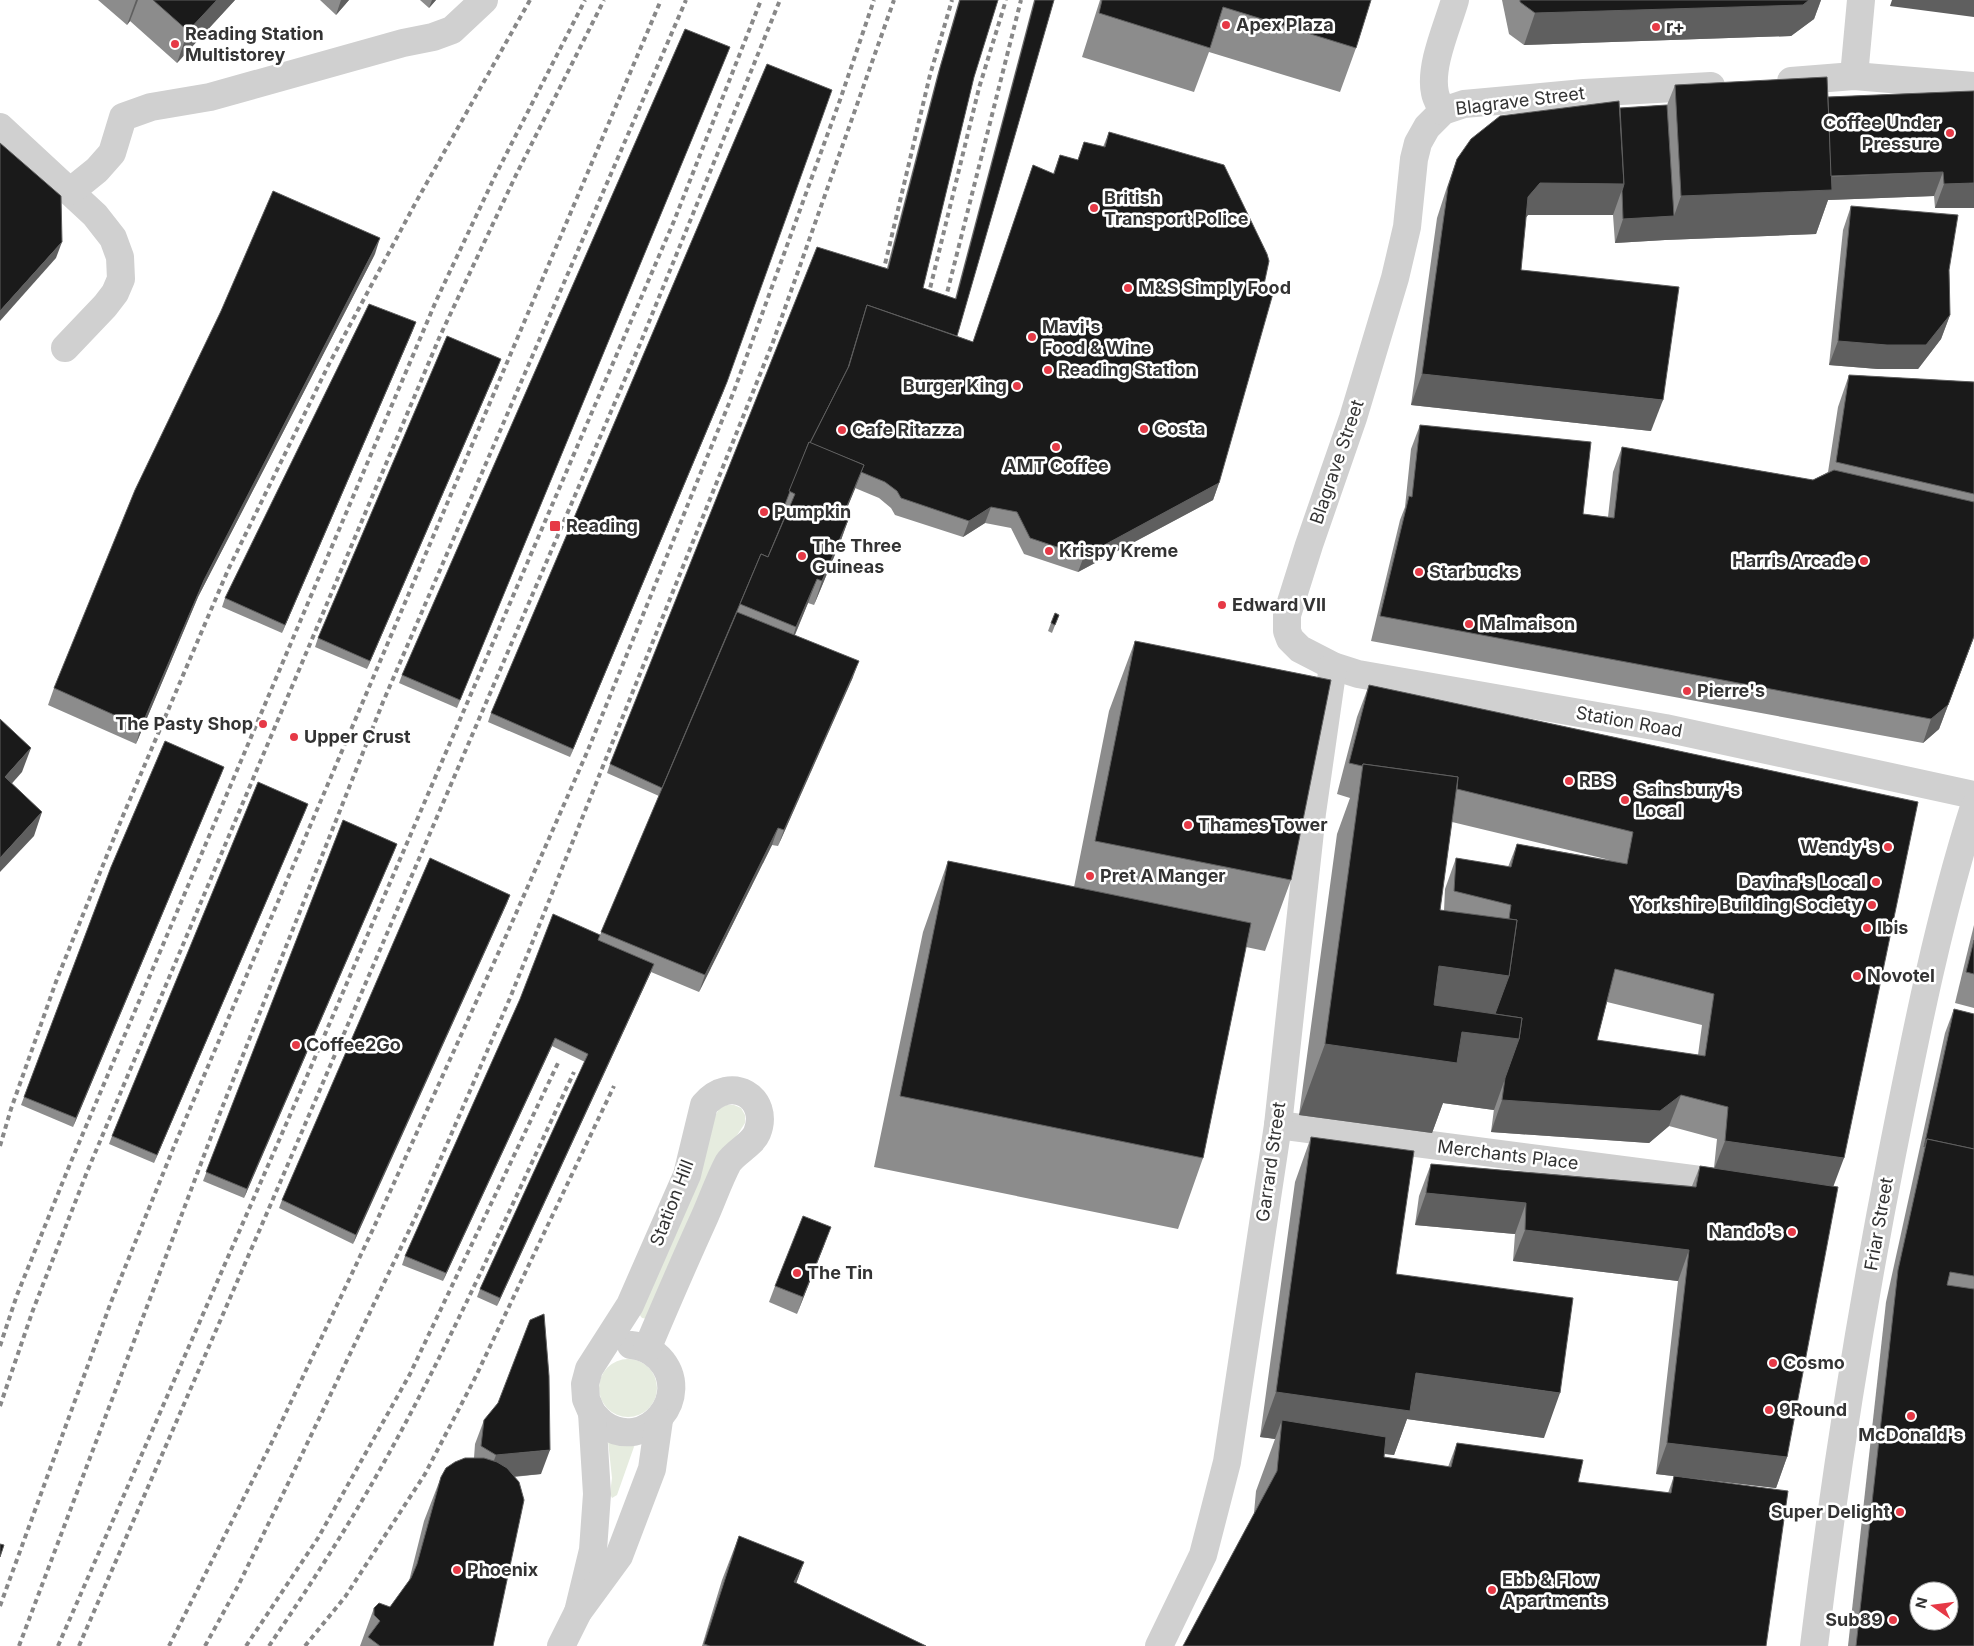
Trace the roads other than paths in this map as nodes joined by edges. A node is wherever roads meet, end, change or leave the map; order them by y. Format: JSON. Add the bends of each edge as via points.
{"nodes":[{"id":1,"x":484,"y":0,"type":"edge"},
{"id":2,"x":1456,"y":0,"type":"edge"},
{"id":3,"x":1861,"y":0,"type":"edge"},
{"id":4,"x":1854,"y":76,"type":"junction"},
{"id":5,"x":1770,"y":82,"type":"edge"},
{"id":6,"x":1731,"y":85,"type":"edge"},
{"id":7,"x":1974,"y":86,"type":"edge"},
{"id":8,"x":1443,"y":111,"type":"junction"},
{"id":9,"x":0,"y":127,"type":"edge"},
{"id":10,"x":71,"y":191,"type":"junction"},
{"id":11,"x":65,"y":348,"type":"dead end"},
{"id":12,"x":1290,"y":639,"type":"joint"},
{"id":13,"x":1333,"y":666,"type":"junction"},
{"id":14,"x":1974,"y":795,"type":"edge"},
{"id":15,"x":1974,"y":807,"type":"edge"},
{"id":16,"x":1278,"y":1126,"type":"junction"},
{"id":17,"x":1738,"y":1185,"type":"edge"},
{"id":18,"x":647,"y":1349,"type":"junction"},
{"id":19,"x":598,"y":1357,"type":"junction"},
{"id":20,"x":592,"y":1413,"type":"junction"},
{"id":21,"x":659,"y":1420,"type":"junction"},
{"id":22,"x":578,"y":1612,"type":"junction"},
{"id":23,"x":561,"y":1646,"type":"edge"},
{"id":24,"x":1159,"y":1646,"type":"edge"},
{"id":25,"x":1814,"y":1646,"type":"edge"}],
"edges":[{"from":1,"to":10,"type":"street","via":[[452,30],[433,37],[210,96],[151,107],[124,118],[112,153]]},
{"from":2,"to":8,"type":"street","via":[[1434,79],[1435,93]]},
{"from":3,"to":4,"type":"street"},
{"from":4,"to":5,"type":"street"},
{"from":4,"to":7,"type":"street"},
{"from":6,"to":8,"type":"street","name":"Blagrave Street","via":[[1584,93],[1464,104]]},
{"from":8,"to":12,"type":"street","name":"Blagrave Street","via":[[1433,119],[1418,142],[1407,227],[1395,278],[1353,418],[1287,615]]},
{"from":9,"to":10,"type":"street"},
{"from":10,"to":11,"type":"street","via":[[96,215],[113,238],[120,257],[120,279],[105,306]]},
{"from":12,"to":13,"type":"street","name":"Station Road","via":[[1300,649]]},
{"from":13,"to":14,"type":"street","name":"Station Road","via":[[1358,674],[1665,728]]},
{"from":13,"to":16,"type":"street","name":"Garrard Street","via":[[1312,813]]},
{"from":15,"to":25,"type":"street","name":"Friar Street","via":[[1922,1008],[1882,1205],[1826,1543]]},
{"from":16,"to":17,"type":"street","name":"Merchants Place"},
{"from":16,"to":24,"type":"street","name":"Garrard Street","via":[[1227,1462],[1203,1555]]},
{"from":18,"to":19,"type":"street","via":[[625,1345],[610,1348]]},
{"from":18,"to":19,"type":"street","name":"Station Hill","via":[[729,1162],[756,1134],[759,1112],[745,1093],[722,1090],[704,1105],[687,1175],[630,1305]]},
{"from":18,"to":21,"type":"street","name":"Station Hill","via":[[664,1364],[670,1378],[672,1393]]},
{"from":19,"to":20,"type":"street","name":"Station Hill","via":[[589,1369],[585,1384],[586,1399]]},
{"from":20,"to":21,"type":"street","via":[[602,1424],[631,1432]]},
{"from":20,"to":22,"type":"street","name":"Station Hill","via":[[597,1504],[593,1550]]},
{"from":21,"to":22,"type":"street","name":"Station Hill","via":[[652,1469],[619,1556]]},
{"from":22,"to":23,"type":"street","name":"Station Hill"}]}
